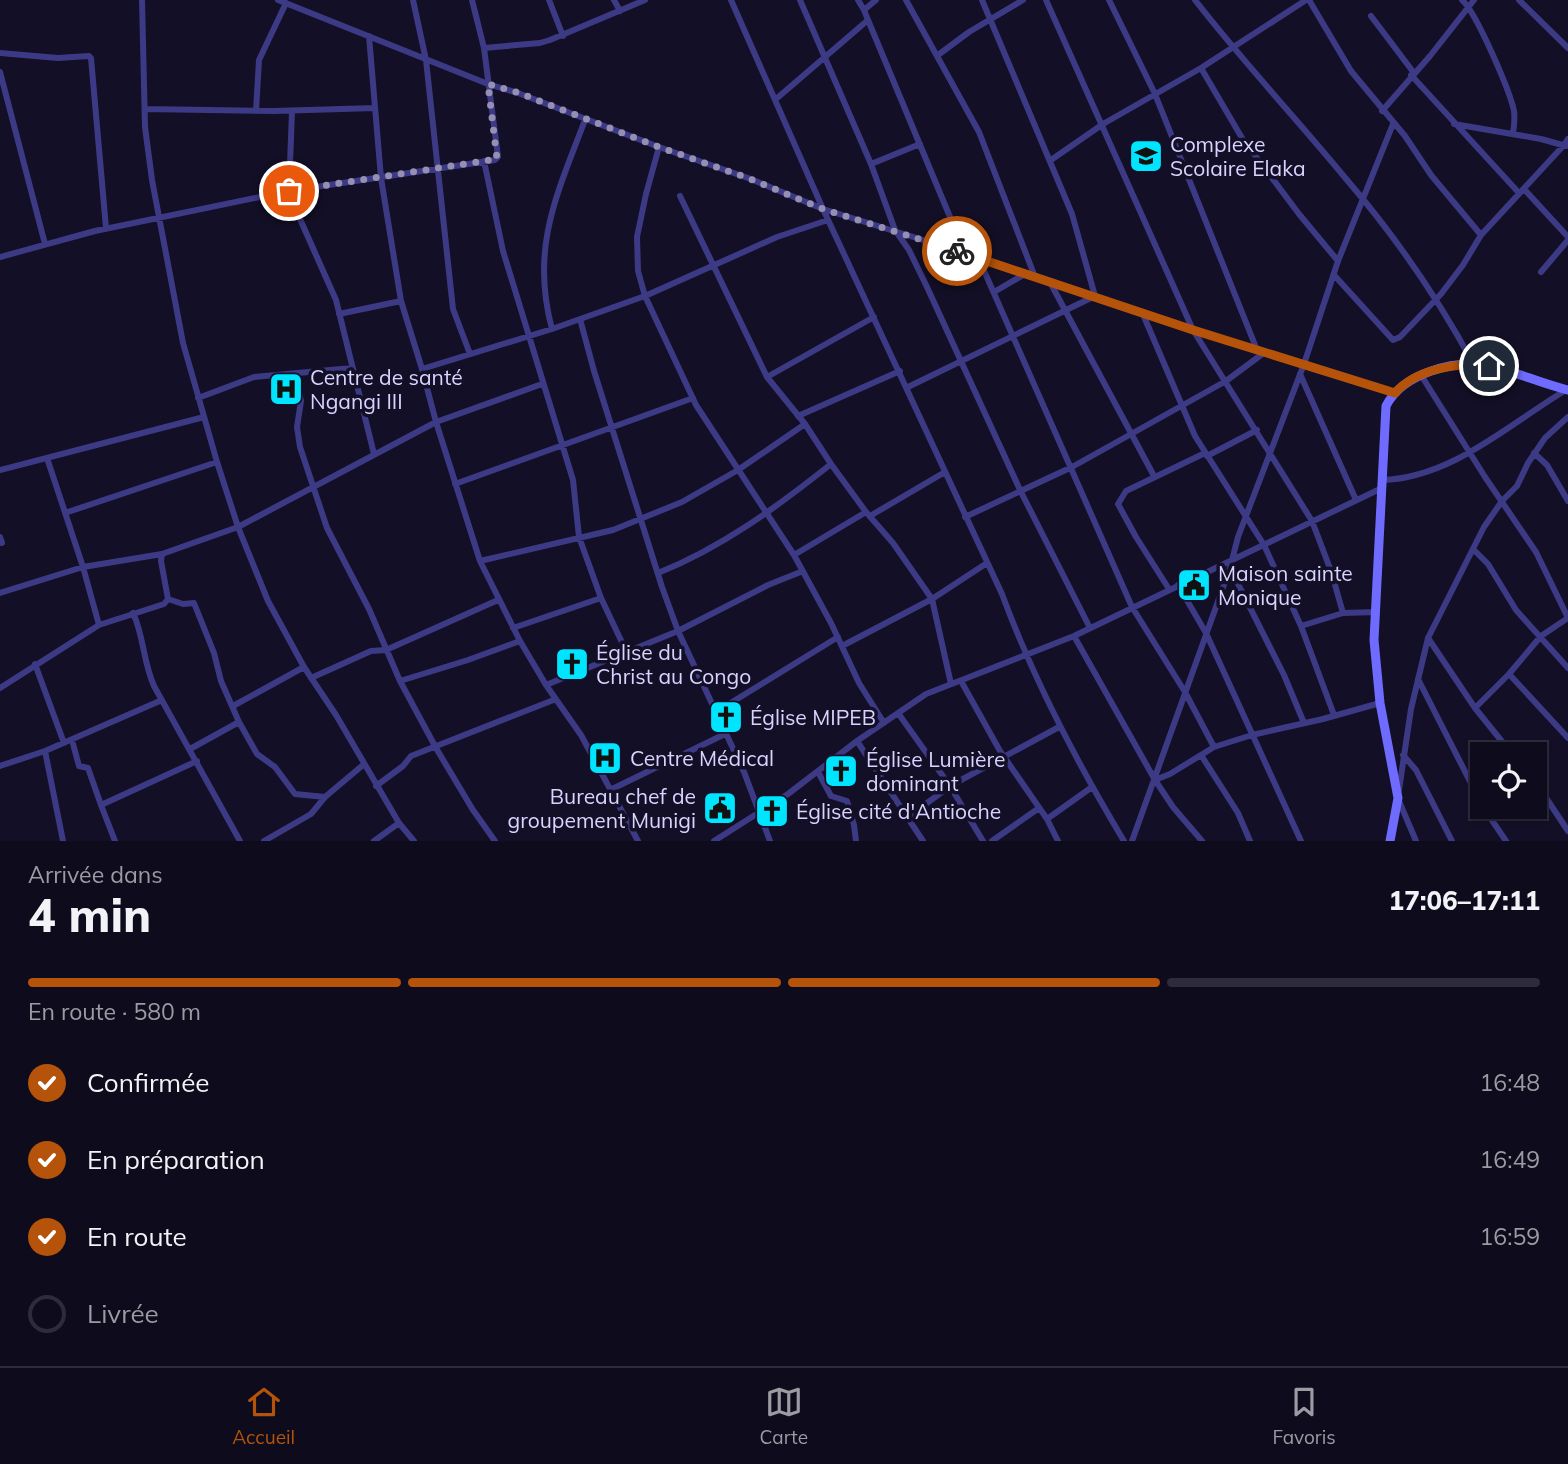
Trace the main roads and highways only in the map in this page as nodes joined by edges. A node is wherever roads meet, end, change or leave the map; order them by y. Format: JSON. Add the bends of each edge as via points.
{"nodes":[{"id":1,"x":1567,"y":390,"type":"edge"},
{"id":2,"x":1390,"y":841,"type":"edge"}],
"edges":[{"from":1,"to":2,"type":"main road","via":[[1474,365],[1421,375],[1405,383],[1386,406],[1375,661],[1398,798]]}]}
